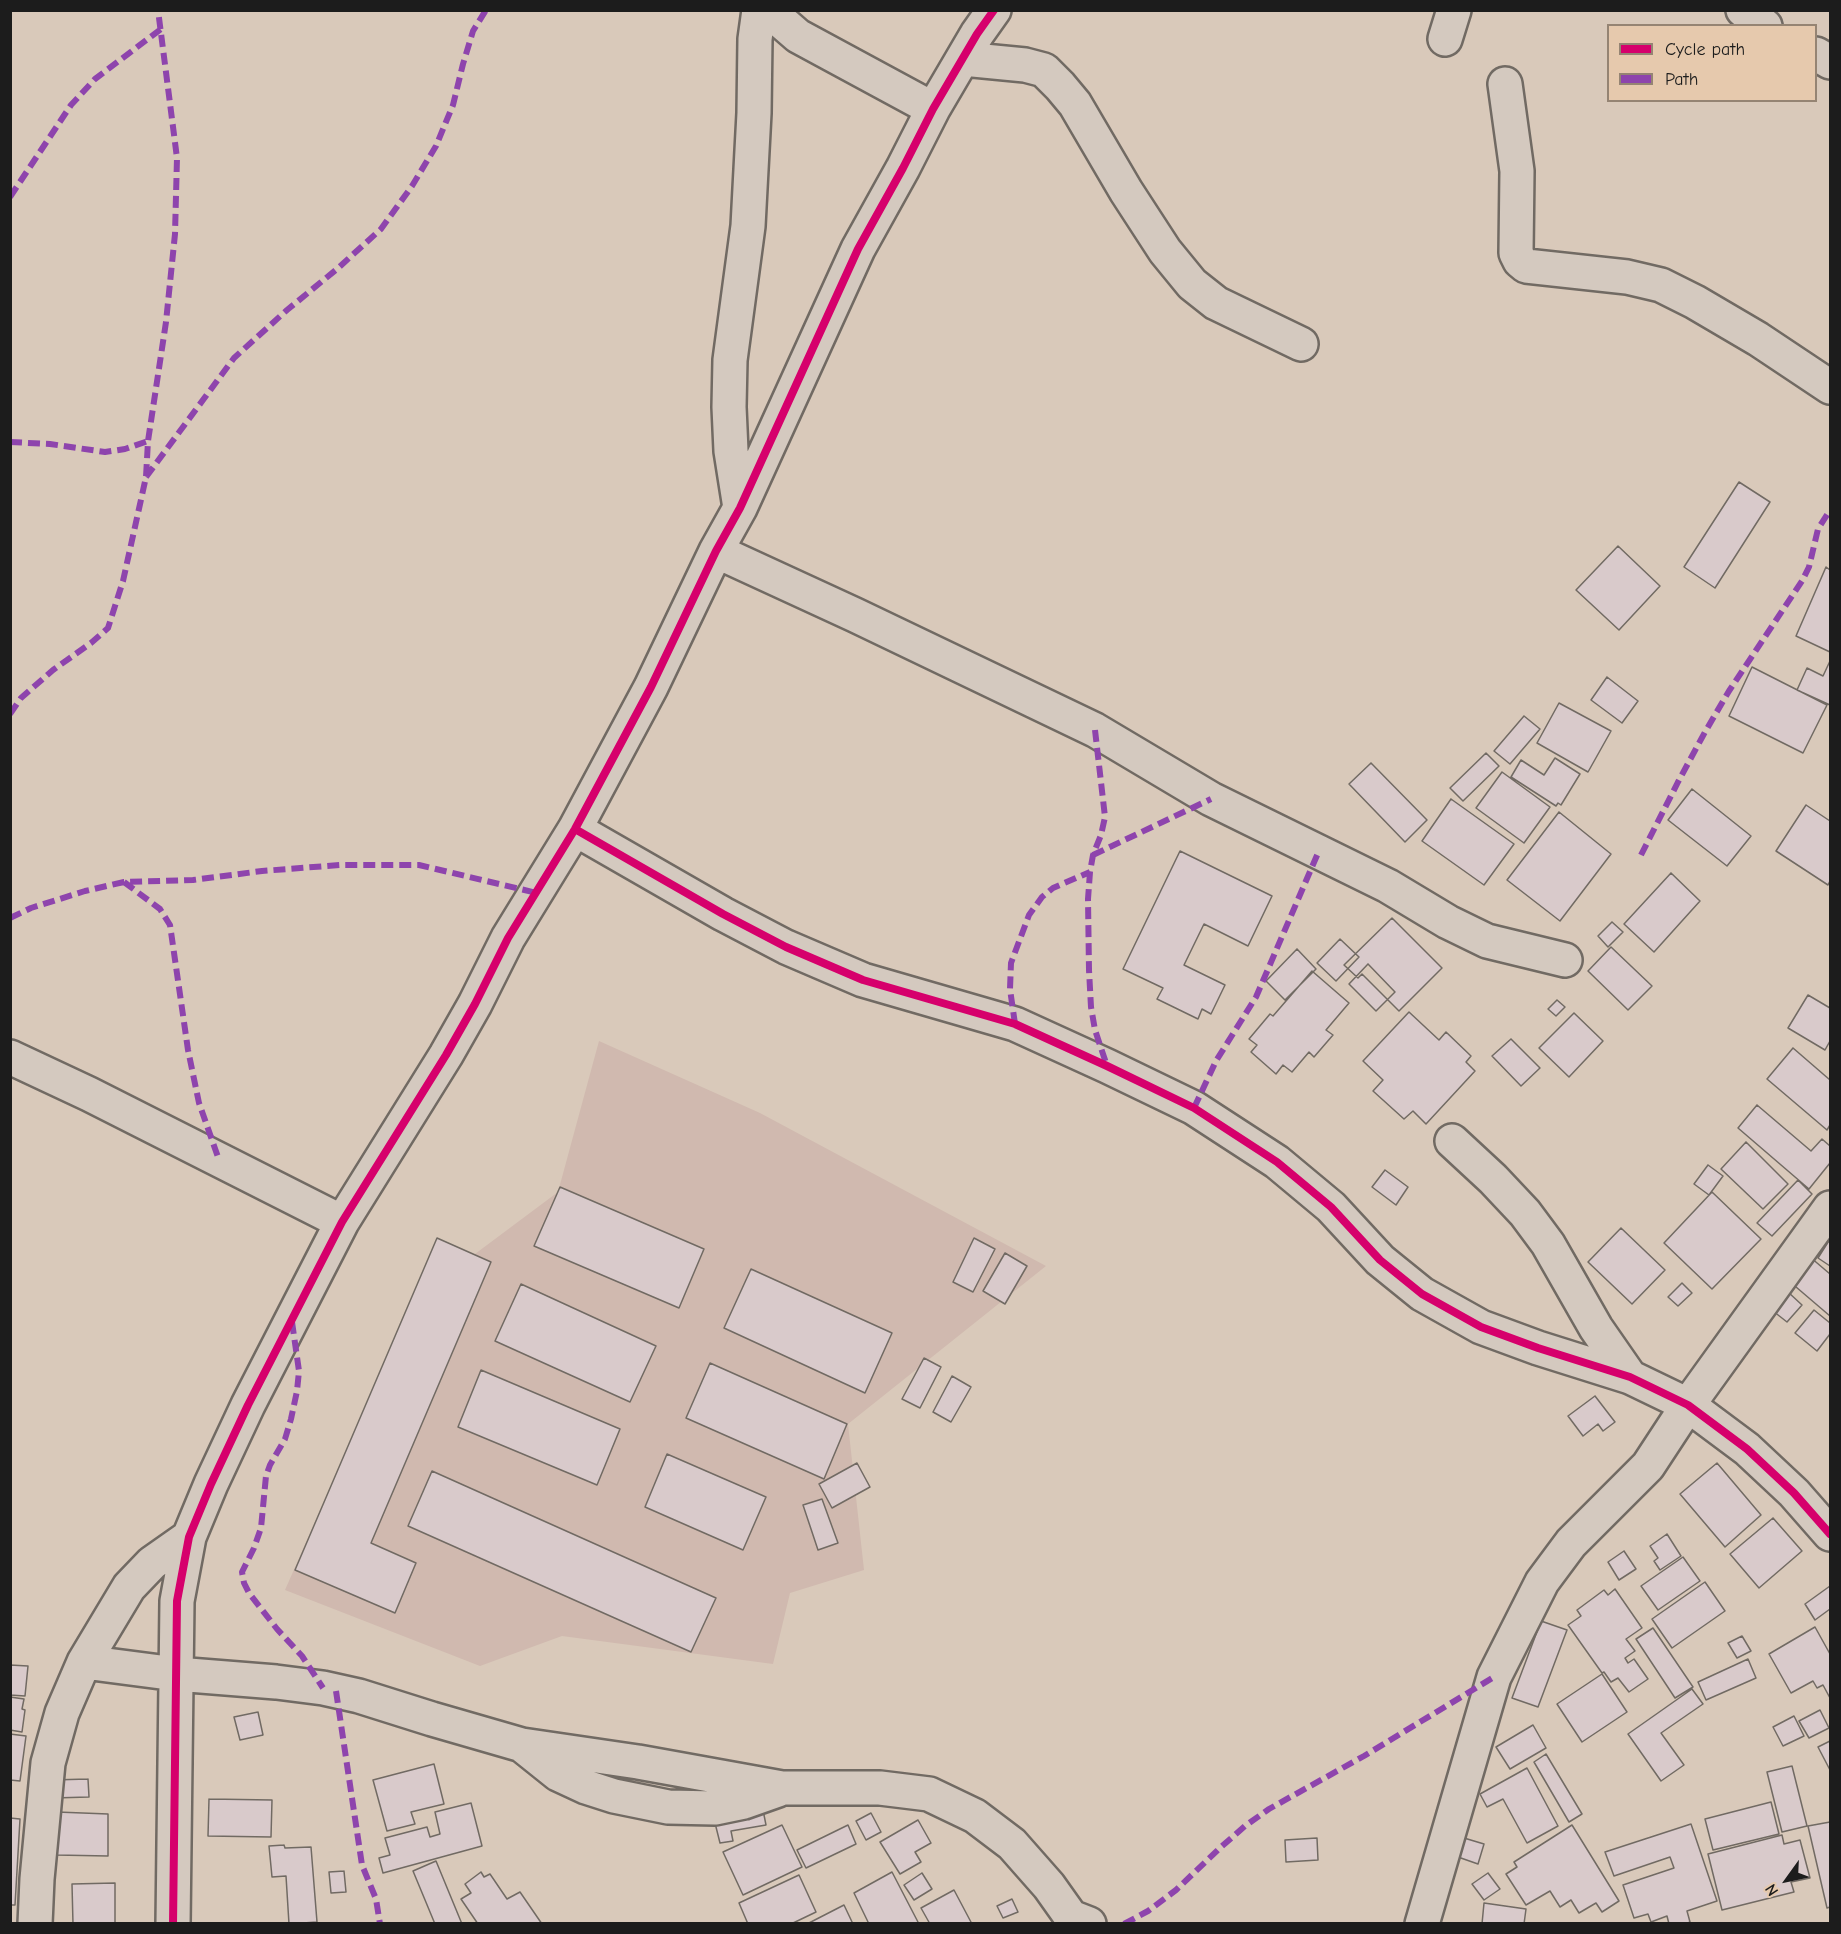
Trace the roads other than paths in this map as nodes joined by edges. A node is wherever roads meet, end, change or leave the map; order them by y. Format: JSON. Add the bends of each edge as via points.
{"nodes":[{"id":1,"x":759,"y":10,"type":"edge"},
{"id":2,"x":768,"y":10,"type":"edge"},
{"id":3,"x":994,"y":10,"type":"edge"},
{"id":4,"x":1743,"y":10,"type":"edge"},
{"id":5,"x":1762,"y":24,"type":"edge"},
{"id":6,"x":963,"y":59,"type":"junction"},
{"id":7,"x":1505,"y":84,"type":"dead end"},
{"id":8,"x":933,"y":109,"type":"junction"},
{"id":9,"x":1301,"y":344,"type":"dead end"},
{"id":10,"x":1830,"y":387,"type":"edge"},
{"id":11,"x":741,"y":508,"type":"junction"},
{"id":12,"x":716,"y":551,"type":"junction"},
{"id":13,"x":575,"y":829,"type":"junction"},
{"id":14,"x":1565,"y":960,"type":"dead end"},
{"id":15,"x":10,"y":1057,"type":"edge"},
{"id":16,"x":1452,"y":1141,"type":"dead end"},
{"id":17,"x":1830,"y":1208,"type":"edge"},
{"id":18,"x":342,"y":1222,"type":"junction"},
{"id":19,"x":1630,"y":1377,"type":"junction"},
{"id":20,"x":1688,"y":1405,"type":"junction"},
{"id":21,"x":1830,"y":1534,"type":"edge"},
{"id":22,"x":189,"y":1537,"type":"junction"},
{"id":23,"x":84,"y":1662,"type":"junction"},
{"id":24,"x":176,"y":1674,"type":"junction"},
{"id":25,"x":1078,"y":1921,"type":"edge"},
{"id":26,"x":35,"y":1923,"type":"edge"},
{"id":27,"x":173,"y":1923,"type":"edge"},
{"id":28,"x":1422,"y":1923,"type":"edge"}],
"edges":[{"from":1,"to":11,"type":"street","via":[[748,226],[729,384],[731,451]]},
{"from":2,"to":8,"type":"street","via":[[798,36]]},
{"from":3,"to":6,"type":"street"},
{"from":4,"to":5,"type":"street"},
{"from":6,"to":8,"type":"street"},
{"from":6,"to":9,"type":"street","via":[[1044,70],[1075,104],[1165,251],[1192,284],[1216,303]]},
{"from":7,"to":10,"type":"street","via":[[1517,171],[1516,253],[1520,261],[1526,266],[1627,277],[1661,285],[1758,339]]},
{"from":8,"to":11,"type":"street","via":[[858,249]]},
{"from":11,"to":12,"type":"street"},
{"from":12,"to":13,"type":"street","via":[[651,687]]},
{"from":12,"to":14,"type":"street","via":[[1095,730],[1211,799],[1388,886],[1487,941]]},
{"from":13,"to":18,"type":"street","via":[[508,938],[446,1055]]},
{"from":13,"to":19,"type":"street","via":[[786,947],[863,980],[1015,1024],[1194,1108],[1277,1162],[1331,1207],[1380,1260],[1422,1294],[1481,1327]]},
{"from":15,"to":18,"type":"street"},
{"from":16,"to":19,"type":"street","via":[[1525,1213]]},
{"from":17,"to":20,"type":"street"},
{"from":18,"to":22,"type":"street","via":[[248,1405]]},
{"from":19,"to":20,"type":"street"},
{"from":20,"to":21,"type":"street","via":[[1747,1449]]},
{"from":20,"to":28,"type":"street","via":[[1648,1466],[1571,1543],[1542,1582],[1494,1677]]},
{"from":22,"to":23,"type":"street","via":[[152,1563],[129,1587]]},
{"from":22,"to":24,"type":"street","via":[[177,1601]]},
{"from":23,"to":24,"type":"street"},
{"from":23,"to":26,"type":"street","via":[[62,1713],[48,1763]]},
{"from":24,"to":25,"type":"street","via":[[336,1691],[522,1745],[782,1788],[880,1788],[929,1794],[975,1816],[1012,1844]]},
{"from":24,"to":27,"type":"street"}]}
